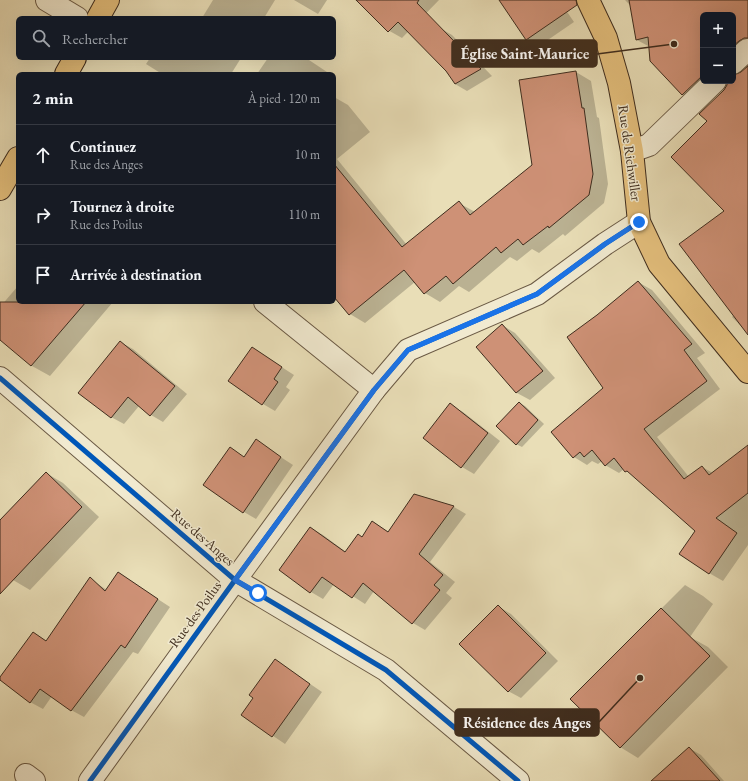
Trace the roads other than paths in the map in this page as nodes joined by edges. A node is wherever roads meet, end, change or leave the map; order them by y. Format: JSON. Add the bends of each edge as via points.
{"nodes":[{"id":1,"x":47,"y":0,"type":"edge"},
{"id":2,"x":108,"y":0,"type":"edge"},
{"id":3,"x":588,"y":0,"type":"edge"},
{"id":4,"x":74,"y":16,"type":"edge"},
{"id":5,"x":99,"y":16,"type":"edge"},
{"id":6,"x":74,"y":60,"type":"edge"},
{"id":7,"x":67,"y":72,"type":"edge"},
{"id":8,"x":711,"y":84,"type":"edge"},
{"id":9,"x":632,"y":151,"type":"junction"},
{"id":10,"x":16,"y":161,"type":"edge"},
{"id":11,"x":0,"y":189,"type":"edge"},
{"id":12,"x":639,"y":222,"type":"junction"},
{"id":13,"x":267,"y":304,"type":"edge"},
{"id":14,"x":748,"y":372,"type":"edge"},
{"id":15,"x":0,"y":378,"type":"edge"},
{"id":16,"x":374,"y":390,"type":"junction"},
{"id":17,"x":235,"y":580,"type":"junction"},
{"id":18,"x":90,"y":781,"type":"edge"},
{"id":19,"x":518,"y":781,"type":"edge"}],
"edges":[{"from":1,"to":4,"type":"street"},
{"from":2,"to":5,"type":"main road"},
{"from":3,"to":9,"type":"main road","name":"Rue de Richwiller","via":[[606,38],[619,83]]},
{"from":6,"to":7,"type":"main road"},
{"from":8,"to":9,"type":"street","via":[[649,145]]},
{"from":9,"to":12,"type":"main road","name":"Rue de Richwiller"},
{"from":10,"to":11,"type":"main road"},
{"from":12,"to":14,"type":"main road","name":"Rue de Richwiller","via":[[658,264]]},
{"from":12,"to":16,"type":"street","name":"Rue des Poilus","via":[[537,294],[408,350]]},
{"from":13,"to":16,"type":"street"},
{"from":15,"to":17,"type":"street","name":"Rue des Anges"},
{"from":16,"to":17,"type":"street","name":"Rue des Poilus"},
{"from":17,"to":18,"type":"street","name":"Rue des Poilus"},
{"from":17,"to":19,"type":"street","name":"Rue des Anges","via":[[386,670]]}]}
